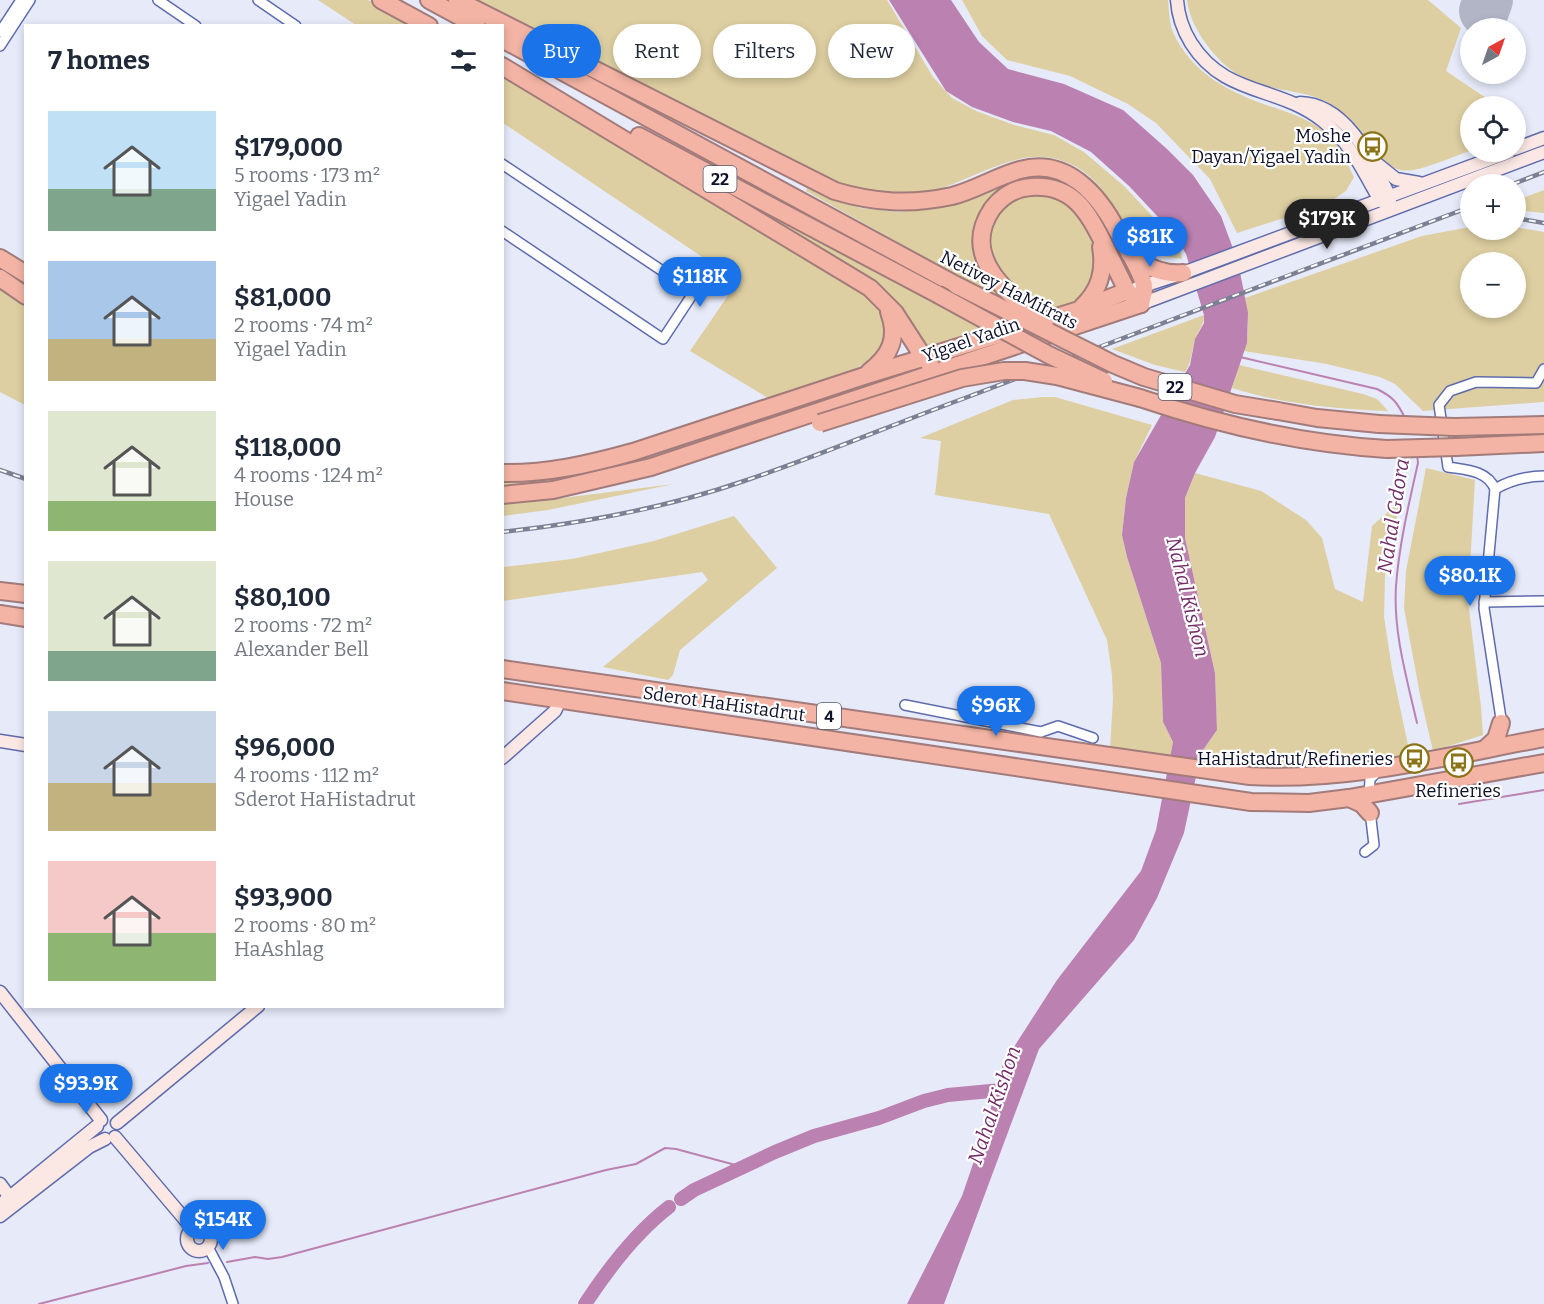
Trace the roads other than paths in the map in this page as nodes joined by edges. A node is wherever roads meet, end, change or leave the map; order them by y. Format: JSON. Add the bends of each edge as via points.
{"nodes":[{"id":1,"x":21,"y":0,"type":"edge"},
{"id":2,"x":30,"y":0,"type":"edge"},
{"id":3,"x":158,"y":0,"type":"edge"},
{"id":4,"x":258,"y":0,"type":"edge"},
{"id":5,"x":381,"y":0,"type":"edge"},
{"id":6,"x":429,"y":0,"type":"edge"},
{"id":7,"x":457,"y":0,"type":"edge"},
{"id":8,"x":1177,"y":0,"type":"edge"},
{"id":9,"x":193,"y":24,"type":"edge"},
{"id":10,"x":293,"y":24,"type":"edge"},
{"id":11,"x":425,"y":24,"type":"edge"},
{"id":12,"x":473,"y":24,"type":"edge"},
{"id":13,"x":498,"y":24,"type":"edge"},
{"id":14,"x":504,"y":24,"type":"edge"},
{"id":15,"x":504,"y":24,"type":"edge"},
{"id":16,"x":504,"y":28,"type":"edge"},
{"id":17,"x":0,"y":32,"type":"edge"},
{"id":18,"x":504,"y":40,"type":"edge"},
{"id":19,"x":0,"y":46,"type":"edge"},
{"id":20,"x":504,"y":66,"type":"edge"},
{"id":21,"x":504,"y":66,"type":"edge"},
{"id":22,"x":1295,"y":103,"type":"junction"},
{"id":23,"x":1544,"y":138,"type":"edge"},
{"id":24,"x":1526,"y":145,"type":"edge"},
{"id":25,"x":705,"y":148,"type":"junction"},
{"id":26,"x":1366,"y":152,"type":"junction"},
{"id":27,"x":1544,"y":152,"type":"edge"},
{"id":28,"x":1482,"y":162,"type":"edge"},
{"id":29,"x":504,"y":165,"type":"edge"},
{"id":30,"x":1366,"y":175,"type":"junction"},
{"id":31,"x":1423,"y":184,"type":"junction"},
{"id":32,"x":1384,"y":197,"type":"junction"},
{"id":33,"x":1390,"y":209,"type":"junction"},
{"id":34,"x":1335,"y":215,"type":"junction"},
{"id":35,"x":1095,"y":226,"type":"junction"},
{"id":36,"x":504,"y":232,"type":"edge"},
{"id":37,"x":1129,"y":253,"type":"junction"},
{"id":38,"x":0,"y":258,"type":"edge"},
{"id":39,"x":24,"y":273,"type":"edge"},
{"id":40,"x":0,"y":278,"type":"edge"},
{"id":41,"x":1185,"y":280,"type":"junction"},
{"id":42,"x":1144,"y":286,"type":"junction"},
{"id":43,"x":1127,"y":291,"type":"junction"},
{"id":44,"x":24,"y":295,"type":"edge"},
{"id":45,"x":881,"y":298,"type":"junction"},
{"id":46,"x":1141,"y":304,"type":"junction"},
{"id":47,"x":1079,"y":310,"type":"junction"},
{"id":48,"x":1077,"y":346,"type":"junction"},
{"id":49,"x":924,"y":358,"type":"junction"},
{"id":50,"x":1544,"y":369,"type":"edge"},
{"id":51,"x":939,"y":372,"type":"junction"},
{"id":52,"x":864,"y":376,"type":"junction"},
{"id":53,"x":1140,"y":398,"type":"junction"},
{"id":54,"x":1544,"y":423,"type":"edge"},
{"id":55,"x":1544,"y":443,"type":"edge"},
{"id":56,"x":651,"y":467,"type":"junction"},
{"id":57,"x":504,"y":473,"type":"edge"},
{"id":58,"x":1544,"y":476,"type":"edge"},
{"id":59,"x":1495,"y":489,"type":"junction"},
{"id":60,"x":504,"y":495,"type":"edge"},
{"id":61,"x":0,"y":591,"type":"edge"},
{"id":62,"x":24,"y":594,"type":"edge"},
{"id":63,"x":1544,"y":601,"type":"edge"},
{"id":64,"x":1484,"y":602,"type":"junction"},
{"id":65,"x":0,"y":614,"type":"edge"},
{"id":66,"x":24,"y":618,"type":"edge"},
{"id":67,"x":504,"y":669,"type":"edge"},
{"id":68,"x":504,"y":691,"type":"edge"},
{"id":69,"x":560,"y":700,"type":"junction"},
{"id":70,"x":908,"y":717,"type":"junction"},
{"id":71,"x":1501,"y":723,"type":"junction"},
{"id":72,"x":1093,"y":738,"type":"dead end"},
{"id":73,"x":1544,"y":738,"type":"edge"},
{"id":74,"x":0,"y":741,"type":"edge"},
{"id":75,"x":24,"y":745,"type":"edge"},
{"id":76,"x":1485,"y":749,"type":"junction"},
{"id":77,"x":1515,"y":753,"type":"junction"},
{"id":78,"x":504,"y":757,"type":"edge"},
{"id":79,"x":1544,"y":763,"type":"edge"},
{"id":80,"x":1380,"y":768,"type":"junction"},
{"id":81,"x":1348,"y":774,"type":"junction"},
{"id":82,"x":1368,"y":796,"type":"junction"},
{"id":83,"x":1349,"y":798,"type":"junction"},
{"id":84,"x":1370,"y":813,"type":"junction"},
{"id":85,"x":1365,"y":852,"type":"dead end"},
{"id":86,"x":0,"y":993,"type":"edge"},
{"id":87,"x":256,"y":1008,"type":"edge"},
{"id":88,"x":99,"y":1123,"type":"junction"},
{"id":89,"x":117,"y":1123,"type":"junction"},
{"id":90,"x":110,"y":1138,"type":"junction"},
{"id":91,"x":0,"y":1184,"type":"edge"},
{"id":92,"x":8,"y":1202,"type":"edge"},
{"id":93,"x":0,"y":1216,"type":"edge"},
{"id":94,"x":193,"y":1229,"type":"junction"},
{"id":95,"x":208,"y":1247,"type":"junction"},
{"id":96,"x":233,"y":1304,"type":"edge"}],
"edges":[{"from":1,"to":17,"type":"street"},
{"from":2,"to":19,"type":"street"},
{"from":3,"to":9,"type":"street"},
{"from":4,"to":10,"type":"street"},
{"from":5,"to":11,"type":"highway"},
{"from":6,"to":12,"type":"highway"},
{"from":7,"to":13,"type":"highway"},
{"from":7,"to":15,"type":"highway"},
{"from":8,"to":22,"type":"street","via":[[1180,22],[1209,66],[1236,83]]},
{"from":14,"to":37,"type":"highway","via":[[754,152],[835,191],[859,198],[918,202],[954,195],[1019,170],[1053,168],[1081,182],[1096,198]]},
{"from":16,"to":25,"type":"highway"},
{"from":18,"to":25,"type":"highway","name":"Netivey HaMifrats","number":"22"},
{"from":20,"to":53,"type":"highway","name":"Netivey HaMifrats","number":"22","bridge":true,"via":[[1049,355]]},
{"from":21,"to":45,"type":"highway","via":[[854,277]]},
{"from":22,"to":26,"type":"street","via":[[1313,104],[1327,111]]},
{"from":22,"to":30,"type":"street","via":[[1338,134]]},
{"from":23,"to":24,"type":"street"},
{"from":25,"to":48,"type":"highway","name":"Netivey HaMifrats","number":"22","bridge":true,"via":[[956,285]]},
{"from":26,"to":31,"type":"street","via":[[1396,179]]},
{"from":26,"to":32,"type":"street"},
{"from":27,"to":33,"type":"street","name":"Yigael Yadin"},
{"from":28,"to":31,"type":"street","name":"Yigael Yadin"},
{"from":29,"to":36,"type":"street","via":[[694,292],[663,339]]},
{"from":30,"to":32,"type":"street"},
{"from":30,"to":34,"type":"street","via":[[1363,193]]},
{"from":31,"to":32,"type":"street","name":"Yigael Yadin"},
{"from":32,"to":33,"type":"street"},
{"from":32,"to":34,"type":"street","name":"Yigael Yadin"},
{"from":33,"to":41,"type":"street","name":"Yigael Yadin","via":[[1252,263]]},
{"from":34,"to":41,"type":"street","name":"Yigael Yadin","via":[[1248,248]]},
{"from":35,"to":43,"type":"highway"},
{"from":35,"to":47,"type":"highway","via":[[1102,257],[1101,278],[1091,298]]},
{"from":35,"to":48,"type":"highway","bridge":true,"via":[[1078,201],[1039,187],[1009,193],[992,208],[983,231],[985,261],[1009,294]]},
{"from":37,"to":41,"type":"highway","via":[[1142,263]]},
{"from":37,"to":42,"type":"highway"},
{"from":38,"to":39,"type":"highway"},
{"from":40,"to":44,"type":"highway"},
{"from":41,"to":42,"type":"street","name":"Yigael Yadin"},
{"from":41,"to":46,"type":"street","name":"Yigael Yadin"},
{"from":42,"to":43,"type":"street","name":"Yigael Yadin"},
{"from":42,"to":46,"type":"highway"},
{"from":43,"to":46,"type":"highway"},
{"from":43,"to":47,"type":"highway","name":"Yigael Yadin"},
{"from":45,"to":49,"type":"highway"},
{"from":45,"to":52,"type":"highway","via":[[892,320],[893,345]]},
{"from":46,"to":51,"type":"highway","name":"Yigael Yadin"},
{"from":47,"to":49,"type":"highway","name":"Yigael Yadin"},
{"from":48,"to":54,"type":"highway","name":"Netivey HaMifrats","number":"22","bridge":true,"via":[[1188,392],[1317,418],[1454,427]]},
{"from":49,"to":51,"type":"highway"},
{"from":49,"to":52,"type":"highway","name":"Yigael Yadin"},
{"from":50,"to":59,"type":"street","via":[[1536,383],[1476,382],[1450,392],[1438,405],[1448,467],[1477,471]]},
{"from":51,"to":56,"type":"highway","name":"Yigael Yadin"},
{"from":52,"to":57,"type":"highway","name":"Yigael Yadin","via":[[604,460],[556,470]]},
{"from":53,"to":55,"type":"highway","name":"Netivey HaMifrats","number":"22","bridge":true,"via":[[1226,425],[1355,447]]},
{"from":53,"to":56,"type":"highway","bridge":true,"via":[[1057,376],[1004,371],[962,378],[758,442]]},
{"from":56,"to":60,"type":"highway","name":"Yigael Yadin","via":[[553,490]]},
{"from":58,"to":59,"type":"street","via":[[1509,481]]},
{"from":59,"to":64,"type":"street"},
{"from":61,"to":62,"type":"highway"},
{"from":63,"to":64,"type":"street"},
{"from":64,"to":71,"type":"street"},
{"from":65,"to":66,"type":"highway"},
{"from":67,"to":70,"type":"highway","name":"Sderot HaHistadrut","number":"4","via":[[883,724]]},
{"from":68,"to":69,"type":"highway","name":"Sderot HaHistadrut","number":"4"},
{"from":69,"to":78,"type":"street","via":[[555,711]]},
{"from":69,"to":83,"type":"highway","name":"Sderot HaHistadrut","number":"4","via":[[1226,799],[1277,804]]},
{"from":70,"to":72,"type":"street","via":[[1041,732],[1058,726]]},
{"from":70,"to":81,"type":"highway","name":"Sderot HaHistadrut","number":"4","via":[[1232,775],[1278,778]]},
{"from":71,"to":76,"type":"highway","via":[[1496,739]]},
{"from":71,"to":77,"type":"street"},
{"from":73,"to":77,"type":"highway","name":"Sderot HaHistadrut","number":"4"},
{"from":74,"to":75,"type":"street"},
{"from":76,"to":77,"type":"highway","name":"Sderot HaHistadrut","number":"4"},
{"from":76,"to":80,"type":"highway","name":"Sderot HaHistadrut","number":"4"},
{"from":77,"to":79,"type":"highway","name":"Sderot HaHistadrut","number":"4"},
{"from":77,"to":82,"type":"highway","name":"Sderot HaHistadrut","number":"4"},
{"from":80,"to":81,"type":"highway","name":"Sderot HaHistadrut","number":"4"},
{"from":80,"to":82,"type":"street","via":[[1370,779]]},
{"from":81,"to":82,"type":"street","via":[[1363,784]]},
{"from":82,"to":83,"type":"highway","name":"Sderot HaHistadrut","number":"4"},
{"from":82,"to":84,"type":"street"},
{"from":83,"to":84,"type":"highway"},
{"from":84,"to":85,"type":"street","via":[[1374,845]]},
{"from":86,"to":88,"type":"street"},
{"from":87,"to":89,"type":"street"},
{"from":88,"to":89,"type":"street","via":[[108,1118]]},
{"from":88,"to":90,"type":"street","via":[[98,1133]]},
{"from":88,"to":92,"type":"street"},
{"from":89,"to":90,"type":"street","via":[[118,1132]]},
{"from":90,"to":92,"type":"street","via":[[89,1147]]},
{"from":90,"to":94,"type":"street"},
{"from":91,"to":92,"type":"street"},
{"from":92,"to":93,"type":"street"},
{"from":94,"to":95,"type":"street","via":[[199,1227],[208,1232]]},
{"from":94,"to":95,"type":"street","via":[[187,1237],[189,1247],[198,1251]]},
{"from":95,"to":96,"type":"street"}]}
